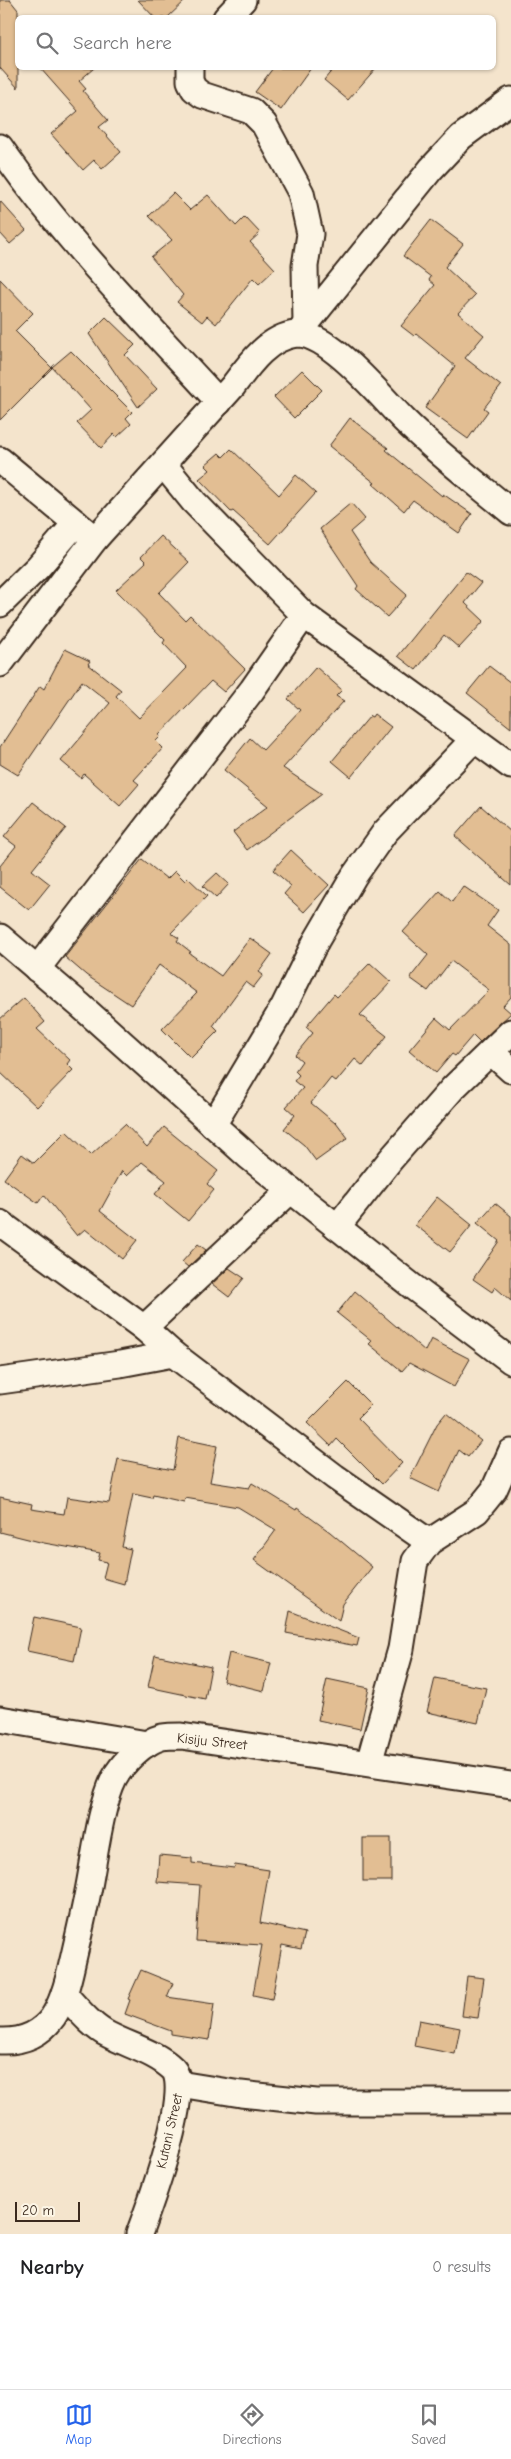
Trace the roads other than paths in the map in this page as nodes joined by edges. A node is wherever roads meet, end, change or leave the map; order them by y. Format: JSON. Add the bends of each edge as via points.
{"nodes":[{"id":1,"x":190,"y":70,"type":"edge"},
{"id":2,"x":511,"y":100,"type":"edge"},
{"id":3,"x":0,"y":147,"type":"edge"},
{"id":4,"x":302,"y":329,"type":"junction"},
{"id":5,"x":219,"y":402,"type":"junction"},
{"id":6,"x":0,"y":460,"type":"edge"},
{"id":7,"x":163,"y":464,"type":"junction"},
{"id":8,"x":511,"y":512,"type":"edge"},
{"id":9,"x":76,"y":523,"type":"junction"},
{"id":10,"x":95,"y":538,"type":"junction"},
{"id":11,"x":0,"y":604,"type":"edge"},
{"id":12,"x":304,"y":615,"type":"junction"},
{"id":13,"x":0,"y":664,"type":"edge"},
{"id":14,"x":474,"y":739,"type":"junction"},
{"id":15,"x":511,"y":766,"type":"edge"},
{"id":16,"x":0,"y":938,"type":"edge"},
{"id":17,"x":38,"y":969,"type":"junction"},
{"id":18,"x":511,"y":1032,"type":"edge"},
{"id":19,"x":491,"y":1052,"type":"junction"},
{"id":20,"x":511,"y":1070,"type":"edge"},
{"id":21,"x":213,"y":1125,"type":"junction"},
{"id":22,"x":291,"y":1190,"type":"junction"},
{"id":23,"x":0,"y":1223,"type":"edge"},
{"id":24,"x":337,"y":1227,"type":"junction"},
{"id":25,"x":144,"y":1328,"type":"junction"},
{"id":26,"x":173,"y":1354,"type":"junction"},
{"id":27,"x":511,"y":1361,"type":"edge"},
{"id":28,"x":0,"y":1381,"type":"edge"},
{"id":29,"x":511,"y":1452,"type":"edge"},
{"id":30,"x":429,"y":1542,"type":"junction"},
{"id":31,"x":0,"y":1719,"type":"edge"},
{"id":32,"x":147,"y":1744,"type":"junction"},
{"id":33,"x":369,"y":1763,"type":"junction"},
{"id":34,"x":511,"y":1785,"type":"edge"},
{"id":35,"x":64,"y":1994,"type":"junction"},
{"id":36,"x":0,"y":2041,"type":"edge"},
{"id":37,"x":179,"y":2084,"type":"junction"},
{"id":38,"x":511,"y":2102,"type":"edge"},
{"id":39,"x":139,"y":2234,"type":"edge"}],
"edges":[{"from":1,"to":4,"type":"street","via":[[190,82],[202,95],[251,111],[264,124],[301,193],[310,234]]},
{"from":2,"to":4,"type":"street","via":[[461,137],[431,169]]},
{"from":3,"to":5,"type":"street","via":[[31,192],[81,253]]},
{"from":4,"to":5,"type":"street","via":[[272,344],[252,361]]},
{"from":4,"to":8,"type":"street","via":[[374,385],[405,420]]},
{"from":5,"to":7,"type":"street"},
{"from":6,"to":9,"type":"street"},
{"from":7,"to":10,"type":"street"},
{"from":7,"to":12,"type":"street","via":[[194,502]]},
{"from":9,"to":10,"type":"street"},
{"from":9,"to":11,"type":"street"},
{"from":10,"to":13,"type":"street"},
{"from":12,"to":14,"type":"street"},
{"from":12,"to":17,"type":"street","via":[[229,722]]},
{"from":14,"to":15,"type":"street"},
{"from":14,"to":21,"type":"street","via":[[384,832],[354,876],[316,941],[283,1008]]},
{"from":16,"to":17,"type":"street"},
{"from":17,"to":21,"type":"street"},
{"from":18,"to":19,"type":"street"},
{"from":19,"to":20,"type":"street"},
{"from":19,"to":24,"type":"street","via":[[453,1088]]},
{"from":21,"to":22,"type":"street"},
{"from":22,"to":24,"type":"street"},
{"from":22,"to":25,"type":"street"},
{"from":23,"to":25,"type":"street"},
{"from":24,"to":27,"type":"street"},
{"from":25,"to":26,"type":"street"},
{"from":26,"to":28,"type":"street"},
{"from":26,"to":30,"type":"street","via":[[334,1477]]},
{"from":29,"to":30,"type":"street","via":[[494,1490],[477,1512]]},
{"from":30,"to":33,"type":"street","via":[[415,1561],[401,1649]]},
{"from":31,"to":32,"type":"street"},
{"from":32,"to":33,"type":"street","name":"Kisiju Street","via":[[162,1737],[181,1736]]},
{"from":32,"to":35,"type":"street","name":"Kisiju Street","via":[[129,1759],[114,1779],[99,1829],[81,1927]]},
{"from":33,"to":34,"type":"street","name":"Kisiju Street"},
{"from":35,"to":36,"type":"street","name":"Kisiju Street","via":[[53,2017],[35,2035],[13,2042]]},
{"from":35,"to":37,"type":"street","name":"Kutani Street","via":[[107,2035],[145,2050],[174,2070]]},
{"from":37,"to":38,"type":"street","via":[[316,2102]]},
{"from":37,"to":39,"type":"street","name":"Kutani Street","via":[[167,2146]]}]}
